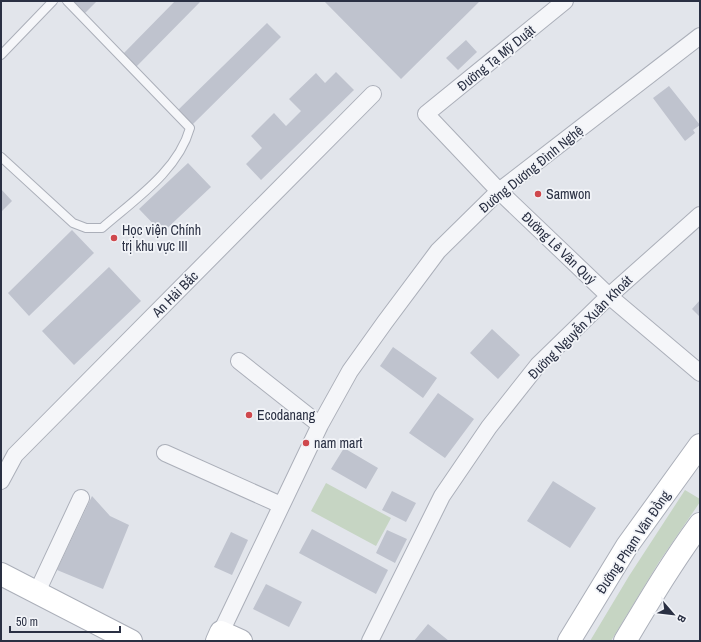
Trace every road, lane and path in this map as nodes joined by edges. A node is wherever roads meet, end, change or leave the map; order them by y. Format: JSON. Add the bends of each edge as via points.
{"nodes":[{"id":1,"x":53,"y":1,"type":"edge"},
{"id":2,"x":66,"y":1,"type":"edge"},
{"id":3,"x":565,"y":1,"type":"edge"},
{"id":4,"x":700,"y":36,"type":"edge"},
{"id":5,"x":1,"y":56,"type":"edge"},
{"id":6,"x":374,"y":94,"type":"dead end"},
{"id":7,"x":426,"y":114,"type":"joint"},
{"id":8,"x":1,"y":157,"type":"edge"},
{"id":9,"x":499,"y":191,"type":"junction"},
{"id":10,"x":700,"y":215,"type":"edge"},
{"id":11,"x":609,"y":296,"type":"junction"},
{"id":12,"x":239,"y":361,"type":"dead end"},
{"id":13,"x":700,"y":373,"type":"edge"},
{"id":14,"x":320,"y":425,"type":"junction"},
{"id":15,"x":700,"y":445,"type":"edge"},
{"id":16,"x":165,"y":453,"type":"dead end"},
{"id":17,"x":1,"y":481,"type":"edge"},
{"id":18,"x":81,"y":498,"type":"dead end"},
{"id":19,"x":281,"y":505,"type":"junction"},
{"id":20,"x":700,"y":524,"type":"edge"},
{"id":21,"x":1,"y":574,"type":"edge"},
{"id":22,"x":37,"y":592,"type":"junction"},
{"id":23,"x":226,"y":638,"type":"edge"},
{"id":24,"x":131,"y":641,"type":"edge"},
{"id":25,"x":370,"y":641,"type":"edge"},
{"id":26,"x":569,"y":641,"type":"edge"},
{"id":27,"x":625,"y":641,"type":"edge"}],
"edges":[{"from":1,"to":5,"type":"lane"},
{"from":2,"to":8,"type":"lane","via":[[190,128],[186,142],[171,166],[102,228],[86,228],[73,223]]},
{"from":3,"to":7,"type":"street","name":"Đường Tạ Mỹ Duật"},
{"from":4,"to":9,"type":"street","name":"Đường Dương Đình Nghệ"},
{"from":6,"to":17,"type":"street","name":"An Hải Bắc","via":[[15,455]]},
{"from":7,"to":9,"type":"street","name":"Đường Lê Văn Quý"},
{"from":9,"to":11,"type":"street","name":"Đường Lê Văn Quý"},
{"from":9,"to":14,"type":"street","name":"Đường Dương Đình Nghệ","via":[[438,251],[350,371]]},
{"from":10,"to":11,"type":"street","name":"Đường Nguyễn Xuân Khoát"},
{"from":11,"to":13,"type":"street","name":"Đường Lê Văn Quý"},
{"from":11,"to":25,"type":"street","name":"Đường Nguyễn Xuân Khoát","via":[[538,365],[489,427],[442,496]]},
{"from":12,"to":14,"type":"street"},
{"from":14,"to":19,"type":"street","name":"Đường Dương Đình Nghệ"},
{"from":15,"to":26,"type":"main road","name":"Đường Phạm Văn Đồng","via":[[627,546]]},
{"from":16,"to":19,"type":"street"},
{"from":18,"to":22,"type":"street"},
{"from":19,"to":23,"type":"street","name":"Đường Dương Đình Nghệ"},
{"from":20,"to":27,"type":"main road","via":[[654,591]]},
{"from":21,"to":22,"type":"main road"},
{"from":22,"to":24,"type":"main road"}]}
